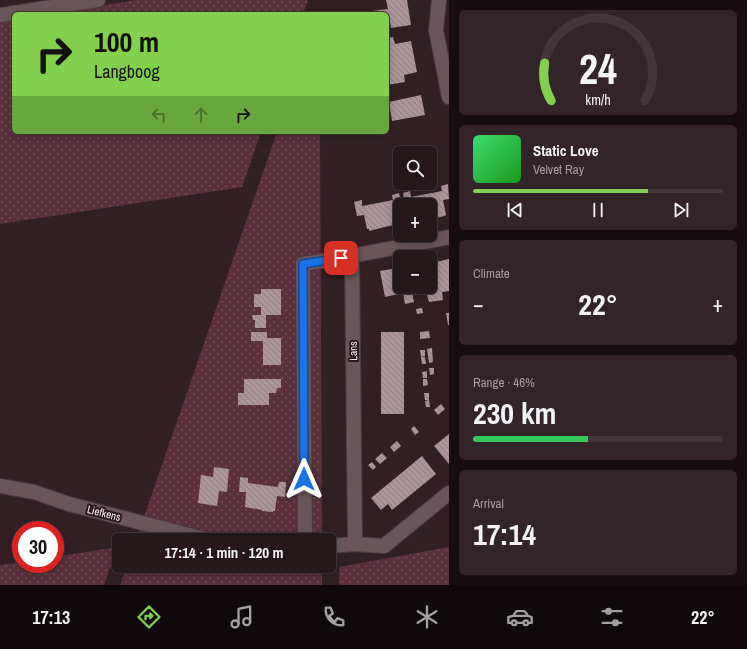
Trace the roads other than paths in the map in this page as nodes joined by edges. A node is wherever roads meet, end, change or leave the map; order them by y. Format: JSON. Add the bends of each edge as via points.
{"nodes":[{"id":1,"x":98,"y":0,"type":"edge"},
{"id":2,"x":439,"y":0,"type":"edge"},
{"id":3,"x":20,"y":12,"type":"edge"},
{"id":4,"x":12,"y":13,"type":"edge"},
{"id":5,"x":0,"y":15,"type":"edge"},
{"id":6,"x":449,"y":97,"type":"edge"},
{"id":7,"x":449,"y":236,"type":"edge"},
{"id":8,"x":352,"y":256,"type":"junction"},
{"id":9,"x":0,"y":486,"type":"edge"},
{"id":10,"x":449,"y":494,"type":"edge"},
{"id":11,"x":181,"y":533,"type":"edge"},
{"id":12,"x":304,"y":533,"type":"edge"},
{"id":13,"x":355,"y":544,"type":"junction"},
{"id":14,"x":336,"y":545,"type":"edge"}],
"edges":[{"from":1,"to":3,"type":"street"},
{"from":2,"to":6,"type":"street","via":[[436,30]]},
{"from":4,"to":5,"type":"street"},
{"from":7,"to":8,"type":"street"},
{"from":8,"to":12,"type":"street","via":[[303,264]]},
{"from":8,"to":13,"type":"street","name":"Lans"},
{"from":9,"to":11,"type":"street","name":"Liefkens","via":[[34,492],[69,504]]},
{"from":10,"to":13,"type":"street","via":[[384,546]]},
{"from":13,"to":14,"type":"street"}]}
